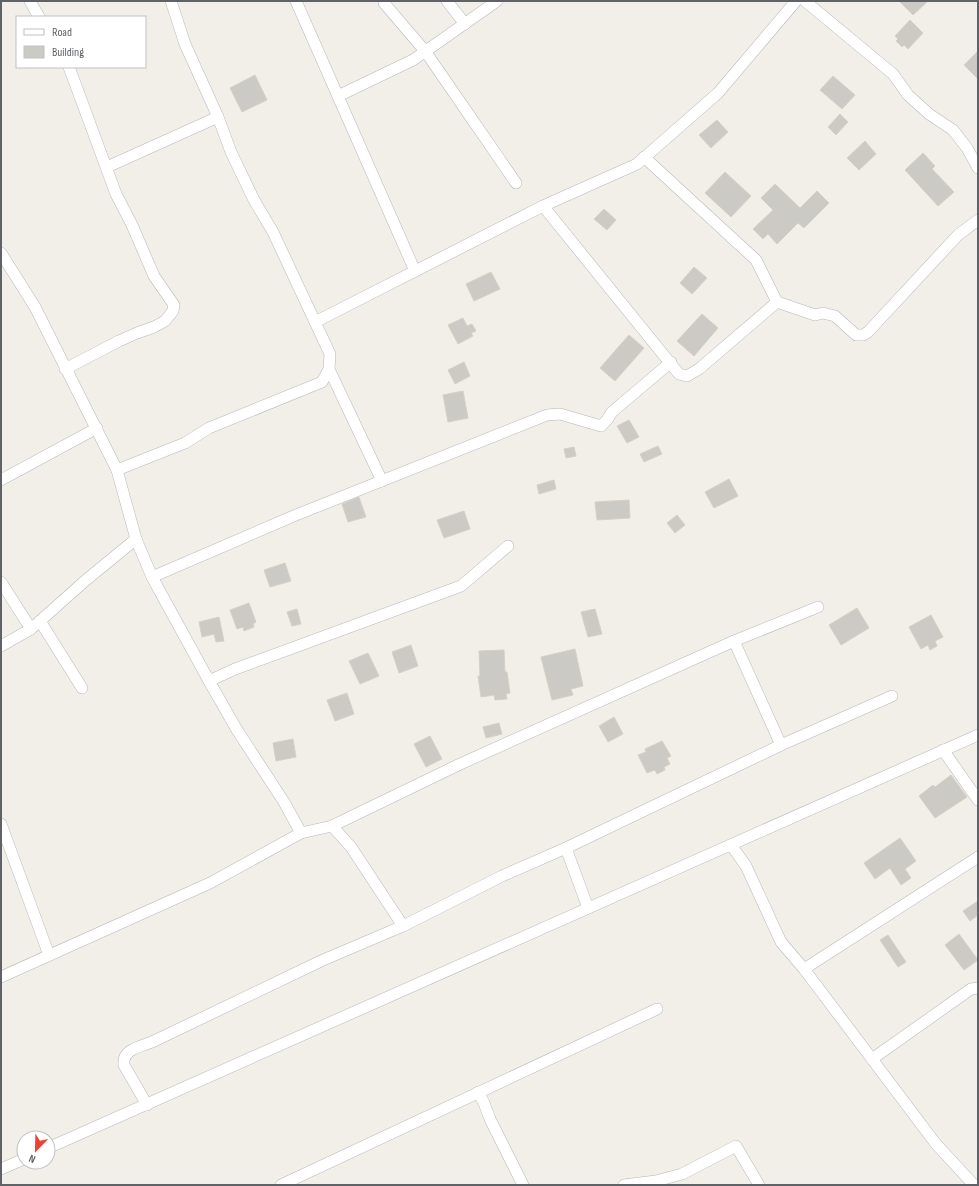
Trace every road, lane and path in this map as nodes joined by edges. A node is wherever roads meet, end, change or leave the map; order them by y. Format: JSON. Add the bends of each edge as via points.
{"nodes":[{"id":1,"x":30,"y":1,"type":"edge"},
{"id":2,"x":171,"y":1,"type":"edge"},
{"id":3,"x":296,"y":1,"type":"edge"},
{"id":4,"x":447,"y":1,"type":"edge"},
{"id":5,"x":497,"y":1,"type":"edge"},
{"id":6,"x":796,"y":1,"type":"edge"},
{"id":7,"x":805,"y":1,"type":"edge"},
{"id":8,"x":384,"y":3,"type":"dead end"},
{"id":9,"x":38,"y":16,"type":"edge"},
{"id":10,"x":465,"y":24,"type":"junction"},
{"id":11,"x":425,"y":52,"type":"junction"},
{"id":12,"x":69,"y":68,"type":"edge"},
{"id":13,"x":338,"y":96,"type":"junction"},
{"id":14,"x":218,"y":117,"type":"junction"},
{"id":15,"x":644,"y":157,"type":"junction"},
{"id":16,"x":106,"y":167,"type":"junction"},
{"id":17,"x":978,"y":168,"type":"edge"},
{"id":18,"x":516,"y":183,"type":"dead end"},
{"id":19,"x":543,"y":206,"type":"junction"},
{"id":20,"x":978,"y":220,"type":"edge"},
{"id":21,"x":1,"y":253,"type":"edge"},
{"id":22,"x":415,"y":271,"type":"junction"},
{"id":23,"x":777,"y":302,"type":"junction"},
{"id":24,"x":315,"y":322,"type":"junction"},
{"id":25,"x":670,"y":362,"type":"junction"},
{"id":26,"x":65,"y":369,"type":"junction"},
{"id":27,"x":329,"y":369,"type":"junction"},
{"id":28,"x":97,"y":428,"type":"junction"},
{"id":29,"x":117,"y":470,"type":"junction"},
{"id":30,"x":1,"y":480,"type":"edge"},
{"id":31,"x":382,"y":481,"type":"junction"},
{"id":32,"x":136,"y":539,"type":"junction"},
{"id":33,"x":508,"y":546,"type":"dead end"},
{"id":34,"x":152,"y":577,"type":"junction"},
{"id":35,"x":1,"y":582,"type":"edge"},
{"id":36,"x":818,"y":607,"type":"dead end"},
{"id":37,"x":40,"y":621,"type":"junction"},
{"id":38,"x":31,"y":629,"type":"junction"},
{"id":39,"x":734,"y":641,"type":"junction"},
{"id":40,"x":1,"y":646,"type":"edge"},
{"id":41,"x":209,"y":681,"type":"junction"},
{"id":42,"x":82,"y":688,"type":"dead end"},
{"id":43,"x":892,"y":696,"type":"dead end"},
{"id":44,"x":978,"y":734,"type":"edge"},
{"id":45,"x":781,"y":745,"type":"junction"},
{"id":46,"x":943,"y":750,"type":"junction"},
{"id":47,"x":978,"y":800,"type":"edge"},
{"id":48,"x":1,"y":824,"type":"edge"},
{"id":49,"x":332,"y":826,"type":"junction"},
{"id":50,"x":301,"y":833,"type":"junction"},
{"id":51,"x":731,"y":845,"type":"junction"},
{"id":52,"x":566,"y":848,"type":"junction"},
{"id":53,"x":978,"y":857,"type":"edge"},
{"id":54,"x":588,"y":908,"type":"junction"},
{"id":55,"x":403,"y":926,"type":"junction"},
{"id":56,"x":49,"y":955,"type":"junction"},
{"id":57,"x":804,"y":969,"type":"junction"},
{"id":58,"x":1,"y":977,"type":"edge"},
{"id":59,"x":978,"y":988,"type":"edge"},
{"id":60,"x":657,"y":1009,"type":"dead end"},
{"id":61,"x":872,"y":1059,"type":"junction"},
{"id":62,"x":478,"y":1092,"type":"junction"},
{"id":63,"x":147,"y":1105,"type":"junction"},
{"id":64,"x":56,"y":1145,"type":"edge"},
{"id":65,"x":16,"y":1162,"type":"edge"},
{"id":66,"x":1,"y":1169,"type":"edge"},
{"id":67,"x":671,"y":1181,"type":"edge"},
{"id":68,"x":281,"y":1185,"type":"edge"},
{"id":69,"x":523,"y":1185,"type":"edge"},
{"id":70,"x":624,"y":1185,"type":"edge"},
{"id":71,"x":759,"y":1185,"type":"edge"},
{"id":72,"x":974,"y":1185,"type":"edge"}],
"edges":[{"from":1,"to":9,"type":"street"},
{"from":2,"to":14,"type":"street","via":[[185,44]]},
{"from":3,"to":13,"type":"street"},
{"from":4,"to":10,"type":"street"},
{"from":5,"to":10,"type":"street"},
{"from":6,"to":15,"type":"street","via":[[718,93]]},
{"from":7,"to":17,"type":"street","via":[[894,74],[908,95],[929,114],[953,130]]},
{"from":8,"to":11,"type":"street"},
{"from":10,"to":11,"type":"street"},
{"from":11,"to":13,"type":"street"},
{"from":11,"to":18,"type":"street"},
{"from":12,"to":16,"type":"street"},
{"from":13,"to":22,"type":"street"},
{"from":14,"to":16,"type":"street"},
{"from":14,"to":24,"type":"street","via":[[254,200],[273,232]]},
{"from":15,"to":19,"type":"street","via":[[637,164]]},
{"from":15,"to":23,"type":"street","via":[[756,260]]},
{"from":16,"to":26,"type":"street","via":[[154,276],[174,304],[173,311],[165,321],[154,327]]},
{"from":19,"to":22,"type":"street"},
{"from":19,"to":25,"type":"street"},
{"from":20,"to":23,"type":"street","via":[[958,235],[863,335],[856,335],[835,316],[823,313],[815,315]]},
{"from":21,"to":26,"type":"street","via":[[35,307]]},
{"from":22,"to":24,"type":"street"},
{"from":23,"to":25,"type":"street","via":[[700,369],[687,376],[679,374]]},
{"from":24,"to":27,"type":"street","via":[[330,354]]},
{"from":25,"to":31,"type":"street","via":[[612,412],[601,426],[560,414],[547,416]]},
{"from":26,"to":28,"type":"street"},
{"from":27,"to":29,"type":"street","via":[[322,382],[209,428],[185,443]]},
{"from":27,"to":31,"type":"street"},
{"from":28,"to":29,"type":"street"},
{"from":28,"to":30,"type":"street"},
{"from":29,"to":32,"type":"street"},
{"from":31,"to":34,"type":"street"},
{"from":32,"to":34,"type":"street"},
{"from":32,"to":37,"type":"street"},
{"from":33,"to":41,"type":"street","via":[[461,586],[235,669]]},
{"from":34,"to":41,"type":"street"},
{"from":35,"to":38,"type":"street"},
{"from":36,"to":39,"type":"street"},
{"from":37,"to":38,"type":"street"},
{"from":37,"to":42,"type":"street"},
{"from":38,"to":40,"type":"street"},
{"from":39,"to":45,"type":"street"},
{"from":39,"to":49,"type":"street","via":[[458,765]]},
{"from":41,"to":50,"type":"street"},
{"from":43,"to":45,"type":"street"},
{"from":44,"to":46,"type":"street"},
{"from":45,"to":52,"type":"street"},
{"from":46,"to":47,"type":"street"},
{"from":46,"to":51,"type":"street"},
{"from":48,"to":56,"type":"street"},
{"from":49,"to":50,"type":"street"},
{"from":49,"to":55,"type":"street","via":[[351,847]]},
{"from":50,"to":56,"type":"street","via":[[210,883]]},
{"from":51,"to":54,"type":"street"},
{"from":51,"to":57,"type":"street","via":[[746,866],[781,942]]},
{"from":52,"to":54,"type":"street"},
{"from":52,"to":55,"type":"street","via":[[502,876]]},
{"from":53,"to":57,"type":"street"},
{"from":54,"to":63,"type":"street"},
{"from":55,"to":63,"type":"street","via":[[323,960],[127,1053],[123,1059],[124,1065]]},
{"from":56,"to":58,"type":"street"},
{"from":57,"to":61,"type":"street"},
{"from":59,"to":61,"type":"street","via":[[971,989]]},
{"from":60,"to":62,"type":"street"},
{"from":61,"to":72,"type":"street","via":[[936,1144]]},
{"from":62,"to":68,"type":"street"},
{"from":62,"to":69,"type":"street"},
{"from":63,"to":64,"type":"street"},
{"from":65,"to":66,"type":"street"},
{"from":67,"to":70,"type":"street"},
{"from":67,"to":71,"type":"street","via":[[736,1146]]}]}
